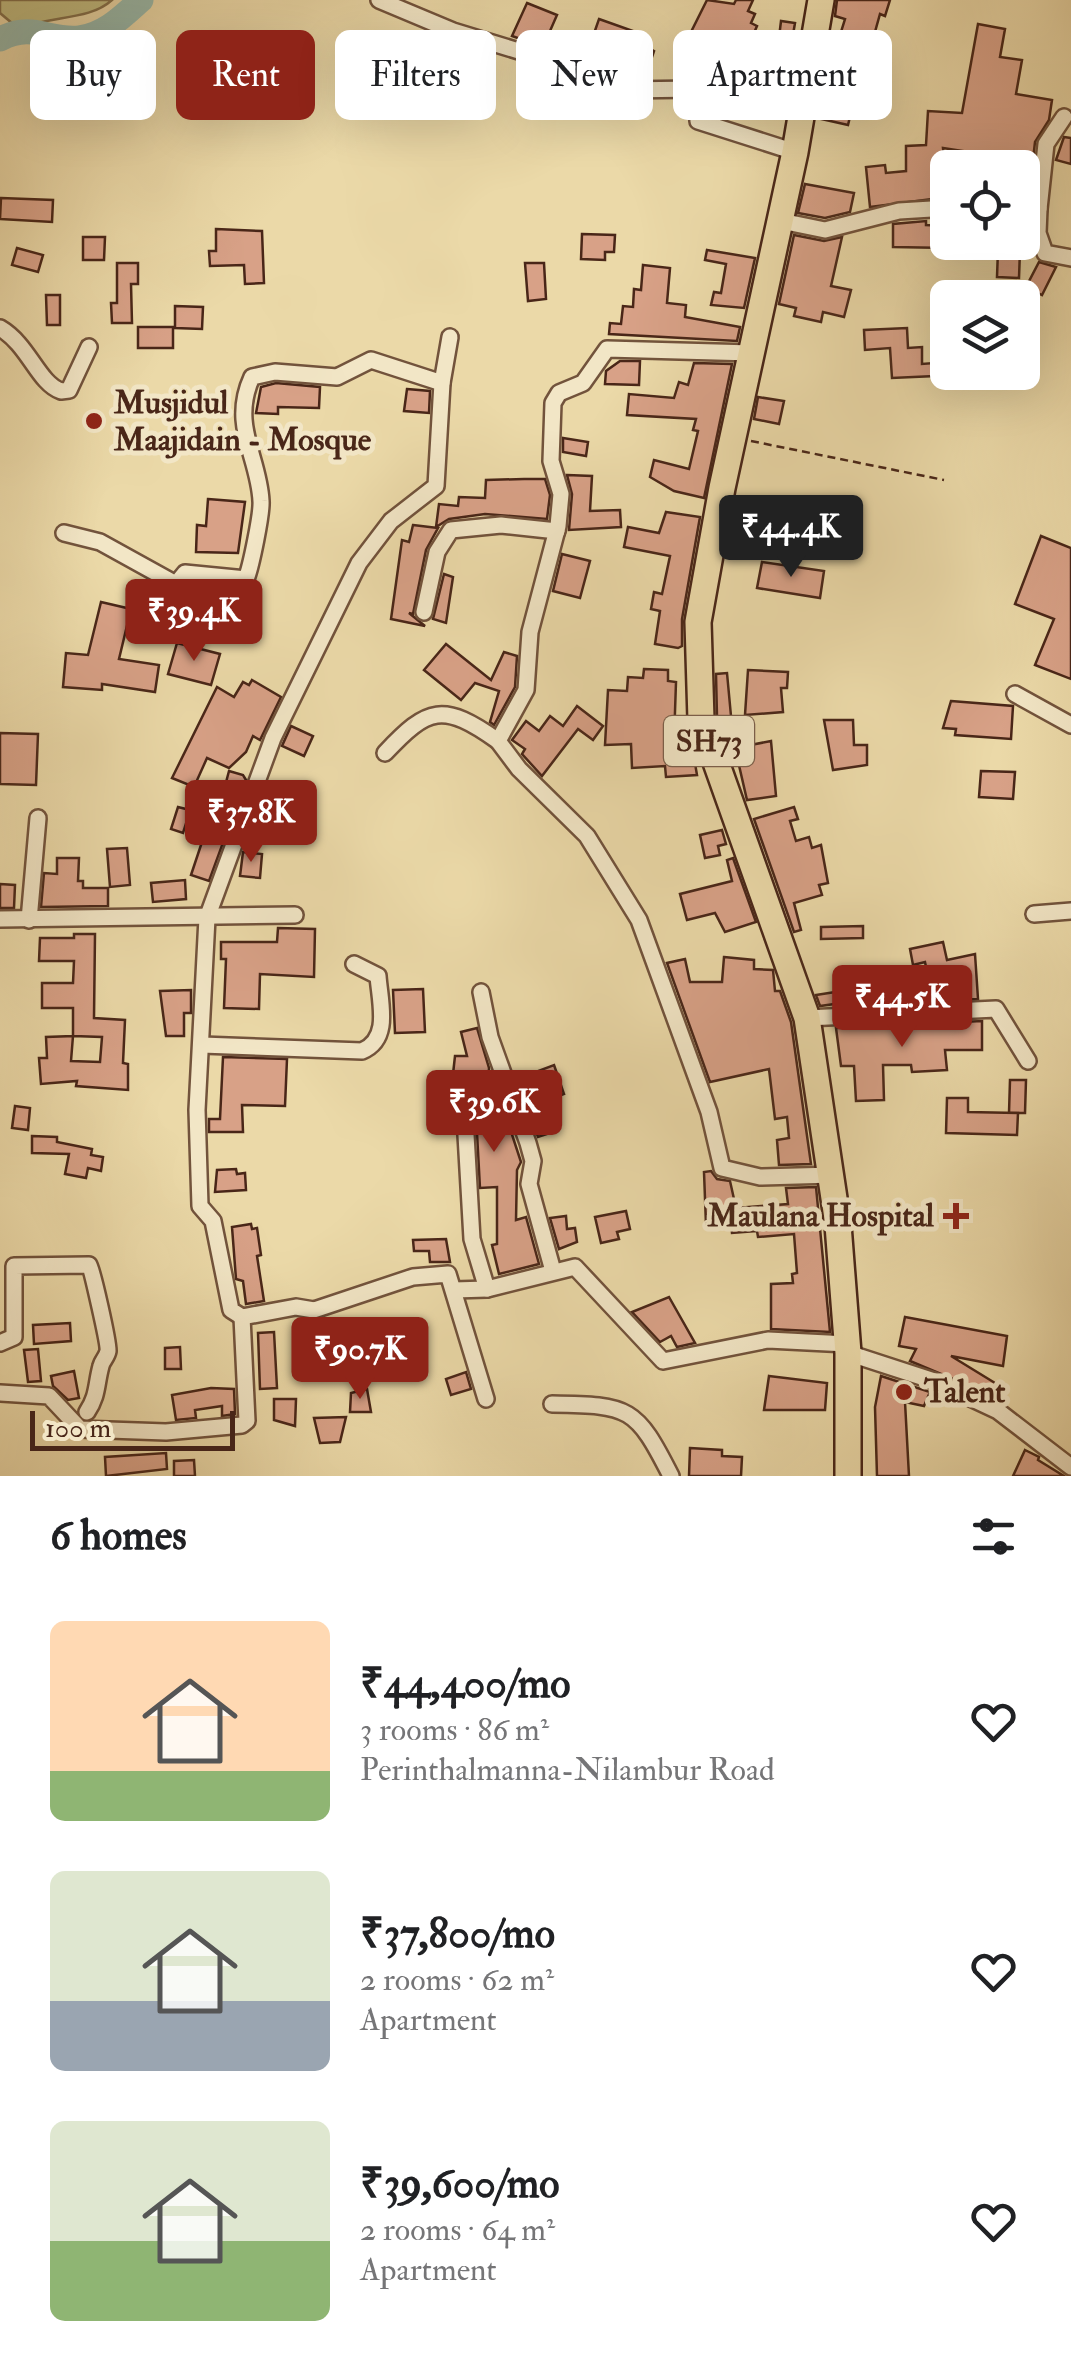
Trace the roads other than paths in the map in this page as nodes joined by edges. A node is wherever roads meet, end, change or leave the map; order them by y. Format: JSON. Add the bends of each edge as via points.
{"nodes":[{"id":1,"x":379,"y":0,"type":"edge"},
{"id":2,"x":821,"y":0,"type":"edge"},
{"id":3,"x":1064,"y":117,"type":"dead end"},
{"id":4,"x":795,"y":152,"type":"junction"},
{"id":5,"x":1040,"y":170,"type":"edge"},
{"id":6,"x":930,"y":209,"type":"edge"},
{"id":7,"x":781,"y":221,"type":"junction"},
{"id":8,"x":1040,"y":246,"type":"edge"},
{"id":9,"x":1071,"y":258,"type":"edge"},
{"id":10,"x":0,"y":328,"type":"edge"},
{"id":11,"x":450,"y":337,"type":"dead end"},
{"id":12,"x":89,"y":348,"type":"dead end"},
{"id":13,"x":752,"y":353,"type":"junction"},
{"id":14,"x":442,"y":383,"type":"junction"},
{"id":15,"x":557,"y":531,"type":"junction"},
{"id":16,"x":64,"y":533,"type":"dead end"},
{"id":17,"x":424,"y":612,"type":"dead end"},
{"id":18,"x":1015,"y":694,"type":"dead end"},
{"id":19,"x":1071,"y":724,"type":"edge"},
{"id":20,"x":498,"y":741,"type":"junction"},
{"id":21,"x":385,"y":753,"type":"dead end"},
{"id":22,"x":38,"y":818,"type":"dead end"},
{"id":23,"x":1071,"y":910,"type":"edge"},
{"id":24,"x":1034,"y":914,"type":"dead end"},
{"id":25,"x":295,"y":915,"type":"dead end"},
{"id":26,"x":207,"y":918,"type":"junction"},
{"id":27,"x":0,"y":919,"type":"edge"},
{"id":28,"x":29,"y":920,"type":"junction"},
{"id":29,"x":354,"y":964,"type":"dead end"},
{"id":30,"x":481,"y":992,"type":"dead end"},
{"id":31,"x":807,"y":1018,"type":"junction"},
{"id":32,"x":202,"y":1045,"type":"junction"},
{"id":33,"x":1028,"y":1061,"type":"dead end"},
{"id":34,"x":466,"y":1135,"type":"dead end"},
{"id":35,"x":832,"y":1175,"type":"junction"},
{"id":36,"x":553,"y":1271,"type":"junction"},
{"id":37,"x":488,"y":1289,"type":"junction"},
{"id":38,"x":454,"y":1290,"type":"junction"},
{"id":39,"x":242,"y":1317,"type":"junction"},
{"id":40,"x":0,"y":1343,"type":"edge"},
{"id":41,"x":847,"y":1349,"type":"junction"},
{"id":42,"x":0,"y":1394,"type":"edge"},
{"id":43,"x":486,"y":1399,"type":"dead end"},
{"id":44,"x":552,"y":1404,"type":"dead end"},
{"id":45,"x":87,"y":1412,"type":"dead end"},
{"id":46,"x":1071,"y":1467,"type":"edge"},
{"id":47,"x":671,"y":1476,"type":"edge"},
{"id":48,"x":848,"y":1476,"type":"edge"}],
"edges":[{"from":1,"to":4,"type":"street","via":[[453,31],[570,66],[596,86],[696,90],[698,121]]},
{"from":2,"to":4,"type":"main road","number":"SH73"},
{"from":3,"to":5,"type":"street","via":[[1046,144]]},
{"from":4,"to":7,"type":"main road","number":"SH73"},
{"from":6,"to":7,"type":"street","via":[[825,230]]},
{"from":7,"to":13,"type":"main road","number":"SH73"},
{"from":8,"to":9,"type":"street","via":[[1045,254]]},
{"from":10,"to":12,"type":"street","via":[[23,344],[44,379],[62,391],[76,379]]},
{"from":11,"to":14,"type":"street"},
{"from":13,"to":15,"type":"street","via":[[625,347],[600,355],[583,383],[553,403],[551,460],[561,494]]},
{"from":13,"to":31,"type":"main road","number":"SH73","via":[[698,622],[697,699]]},
{"from":14,"to":16,"type":"street","via":[[371,360],[337,376],[252,377],[243,411],[262,503],[246,579],[191,573],[176,584],[100,542]]},
{"from":14,"to":26,"type":"street","via":[[436,486],[391,521],[345,588],[273,738]]},
{"from":15,"to":17,"type":"street","via":[[502,525],[451,530],[437,552]]},
{"from":15,"to":20,"type":"street","via":[[530,632],[526,690]]},
{"from":18,"to":19,"type":"street"},
{"from":20,"to":21,"type":"street","via":[[468,723],[428,715]]},
{"from":20,"to":35,"type":"street","via":[[587,836],[640,920],[710,1112],[722,1168],[760,1177]]},
{"from":22,"to":28,"type":"street"},
{"from":23,"to":24,"type":"street"},
{"from":25,"to":26,"type":"street"},
{"from":26,"to":28,"type":"street"},
{"from":26,"to":32,"type":"street"},
{"from":27,"to":28,"type":"street"},
{"from":29,"to":32,"type":"street","via":[[378,976],[375,1046],[362,1051]]},
{"from":30,"to":36,"type":"street","via":[[528,1142],[529,1184]]},
{"from":31,"to":33,"type":"street","via":[[996,1008]]},
{"from":31,"to":35,"type":"main road","number":"SH73"},
{"from":32,"to":39,"type":"street","via":[[200,1206],[213,1221],[231,1310]]},
{"from":34,"to":37,"type":"street","via":[[472,1239]]},
{"from":35,"to":41,"type":"main road","number":"SH73"},
{"from":36,"to":37,"type":"street"},
{"from":36,"to":41,"type":"street","via":[[575,1267],[585,1274],[662,1362],[768,1340]]},
{"from":37,"to":38,"type":"street"},
{"from":38,"to":39,"type":"street","via":[[448,1274],[438,1272],[314,1310]]},
{"from":38,"to":43,"type":"street"},
{"from":39,"to":42,"type":"street","via":[[242,1425],[166,1432],[80,1429],[49,1396]]},
{"from":40,"to":45,"type":"street","via":[[14,1337],[14,1266],[89,1265],[108,1351],[98,1396]]},
{"from":41,"to":46,"type":"street","via":[[998,1411]]},
{"from":41,"to":48,"type":"main road","number":"SH73"},
{"from":44,"to":47,"type":"street","via":[[633,1415],[652,1434]]}]}
